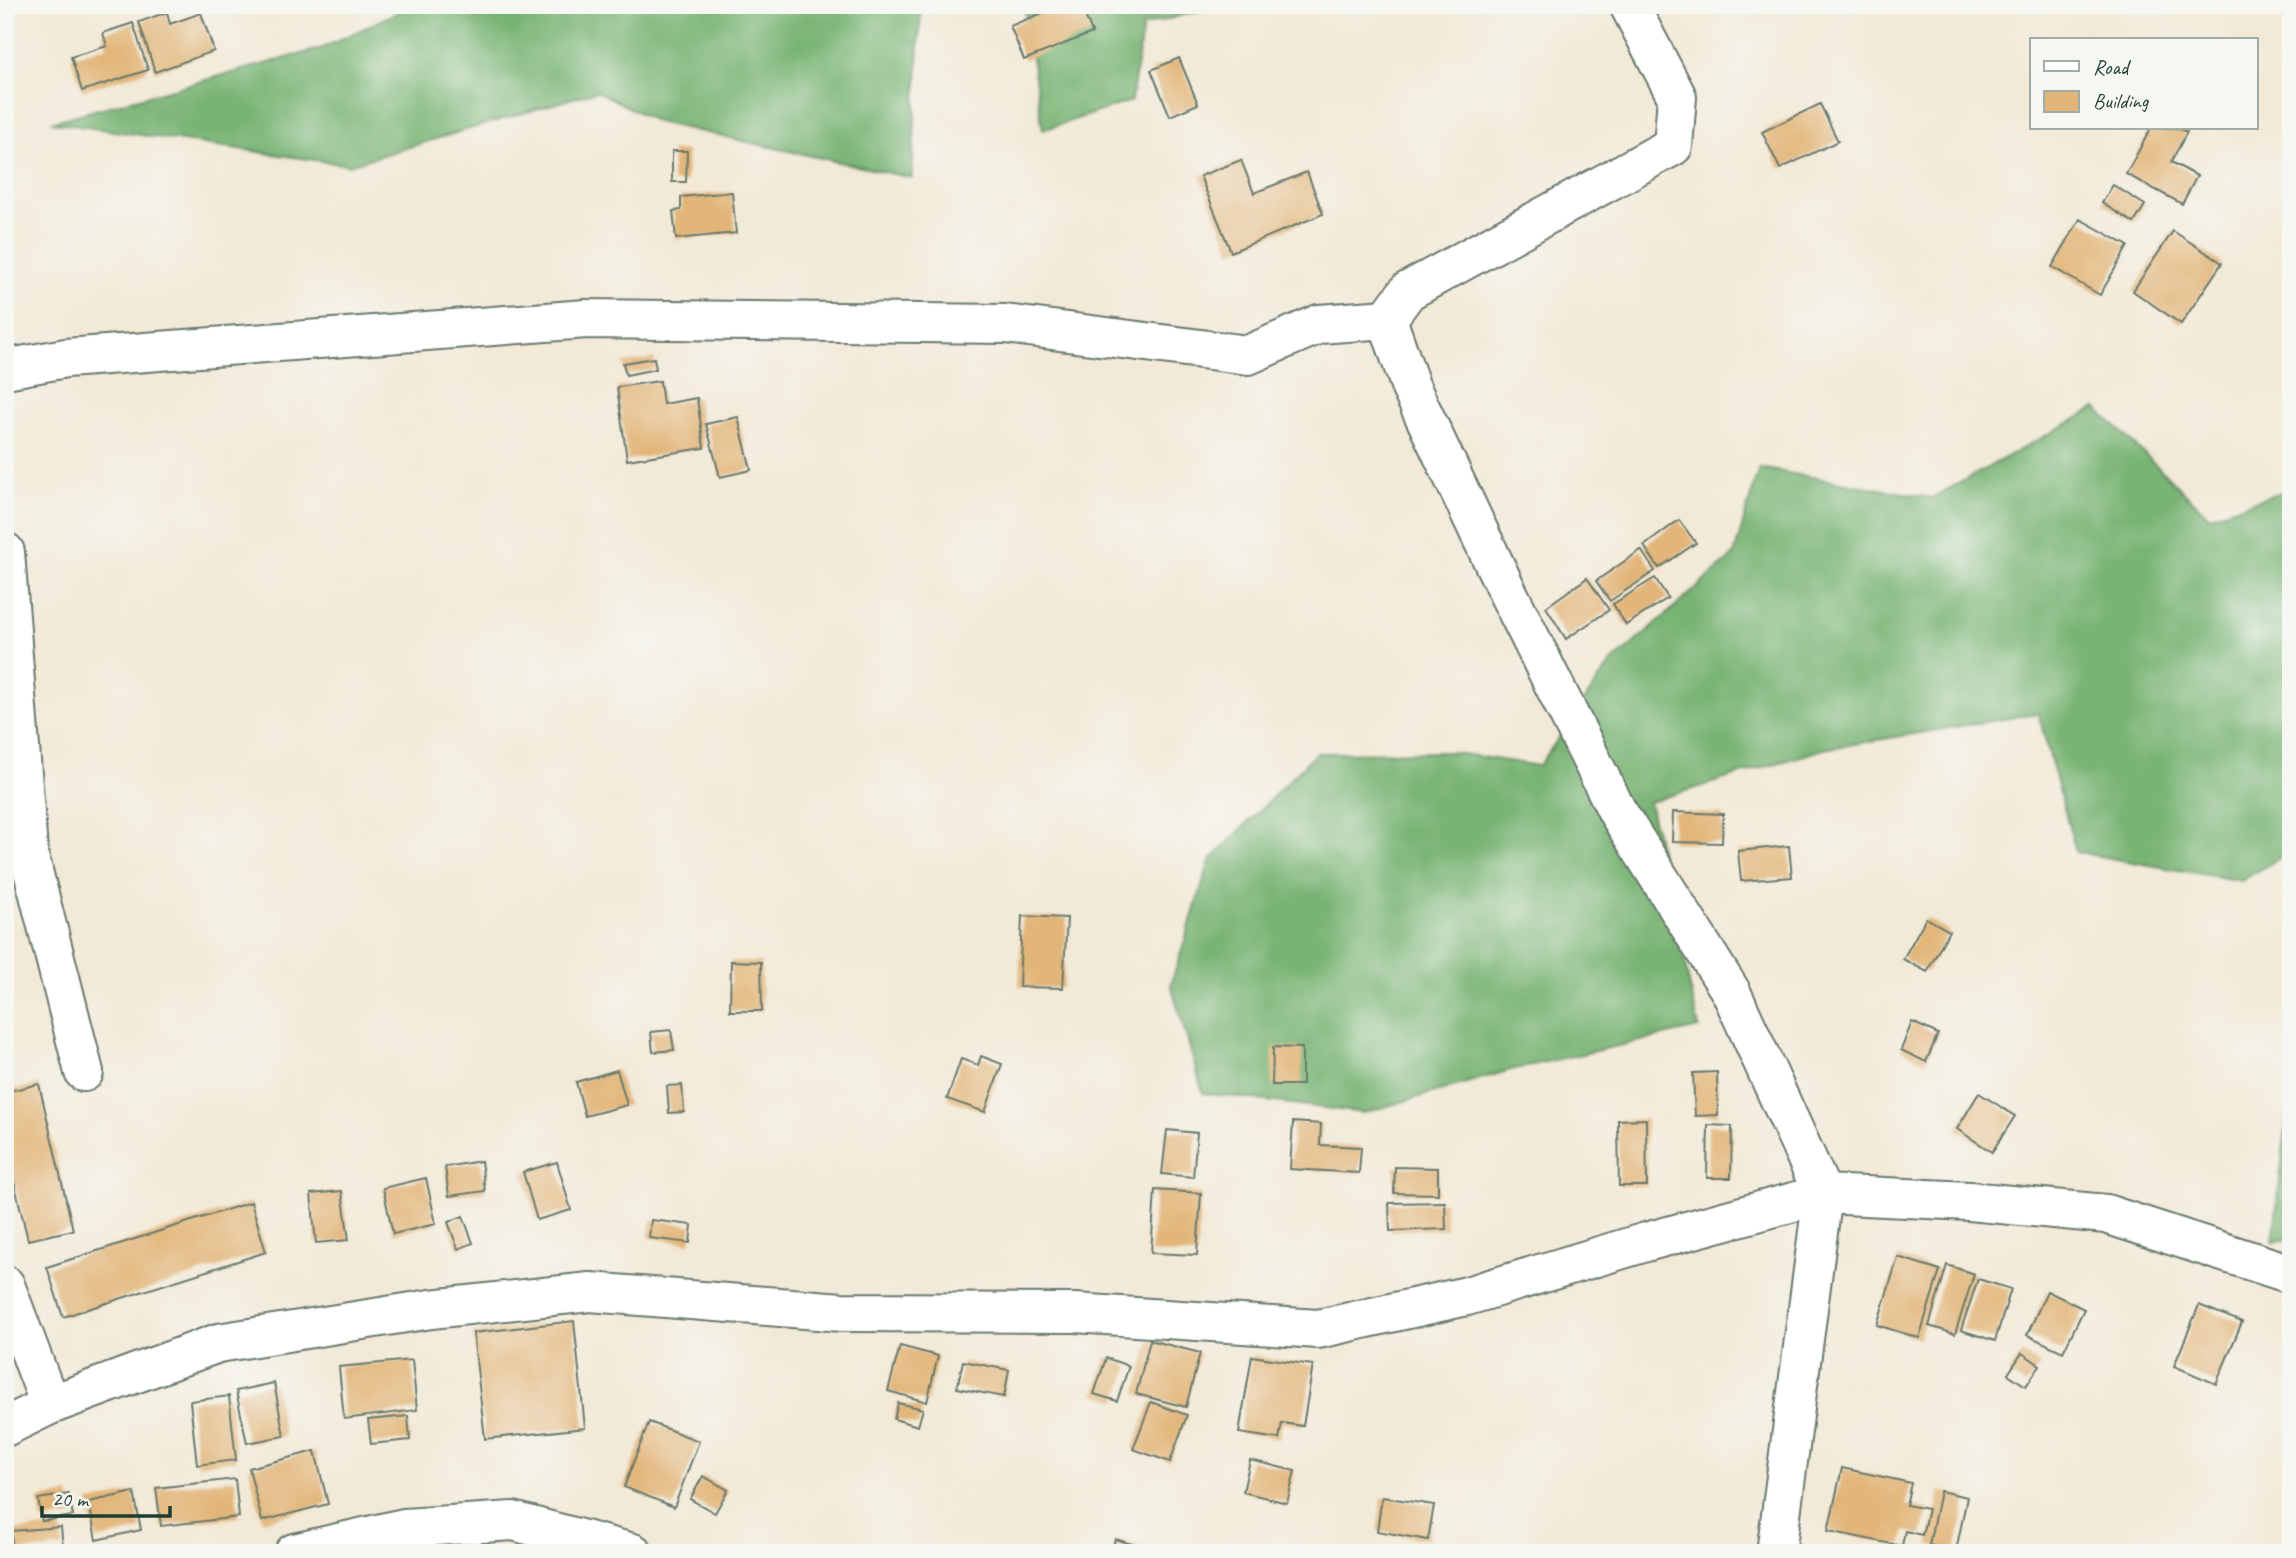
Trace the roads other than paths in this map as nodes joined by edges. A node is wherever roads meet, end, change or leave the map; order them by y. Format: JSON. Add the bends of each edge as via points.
{"nodes":[{"id":1,"x":1629,"y":5,"type":"edge"},
{"id":2,"x":1387,"y":319,"type":"junction"},
{"id":3,"x":5,"y":369,"type":"edge"},
{"id":4,"x":5,"y":552,"type":"edge"},
{"id":5,"x":84,"y":1072,"type":"dead end"},
{"id":6,"x":1823,"y":1194,"type":"junction"},
{"id":7,"x":2291,"y":1274,"type":"edge"},
{"id":8,"x":5,"y":1285,"type":"edge"},
{"id":9,"x":50,"y":1405,"type":"junction"},
{"id":10,"x":5,"y":1427,"type":"edge"},
{"id":11,"x":294,"y":1553,"type":"edge"},
{"id":12,"x":633,"y":1553,"type":"edge"},
{"id":13,"x":1776,"y":1553,"type":"edge"}],
"edges":[{"from":1,"to":2,"type":"street","via":[[1677,97],[1673,146],[1408,291]]},
{"from":2,"to":3,"type":"street","via":[[1319,324],[1248,355],[1005,324],[586,319],[65,358]]},
{"from":2,"to":6,"type":"street","via":[[1411,388],[1507,591],[1617,811],[1731,992]]},
{"from":4,"to":5,"type":"street","via":[[28,851]]},
{"from":6,"to":7,"type":"street","via":[[2106,1214]]},
{"from":6,"to":9,"type":"street","via":[[1467,1296],[1318,1329],[1075,1313],[842,1312],[590,1292],[430,1309],[218,1343]]},
{"from":6,"to":13,"type":"street"},
{"from":8,"to":9,"type":"street"},
{"from":9,"to":10,"type":"street"},
{"from":11,"to":12,"type":"street","via":[[404,1528],[513,1521]]}]}
